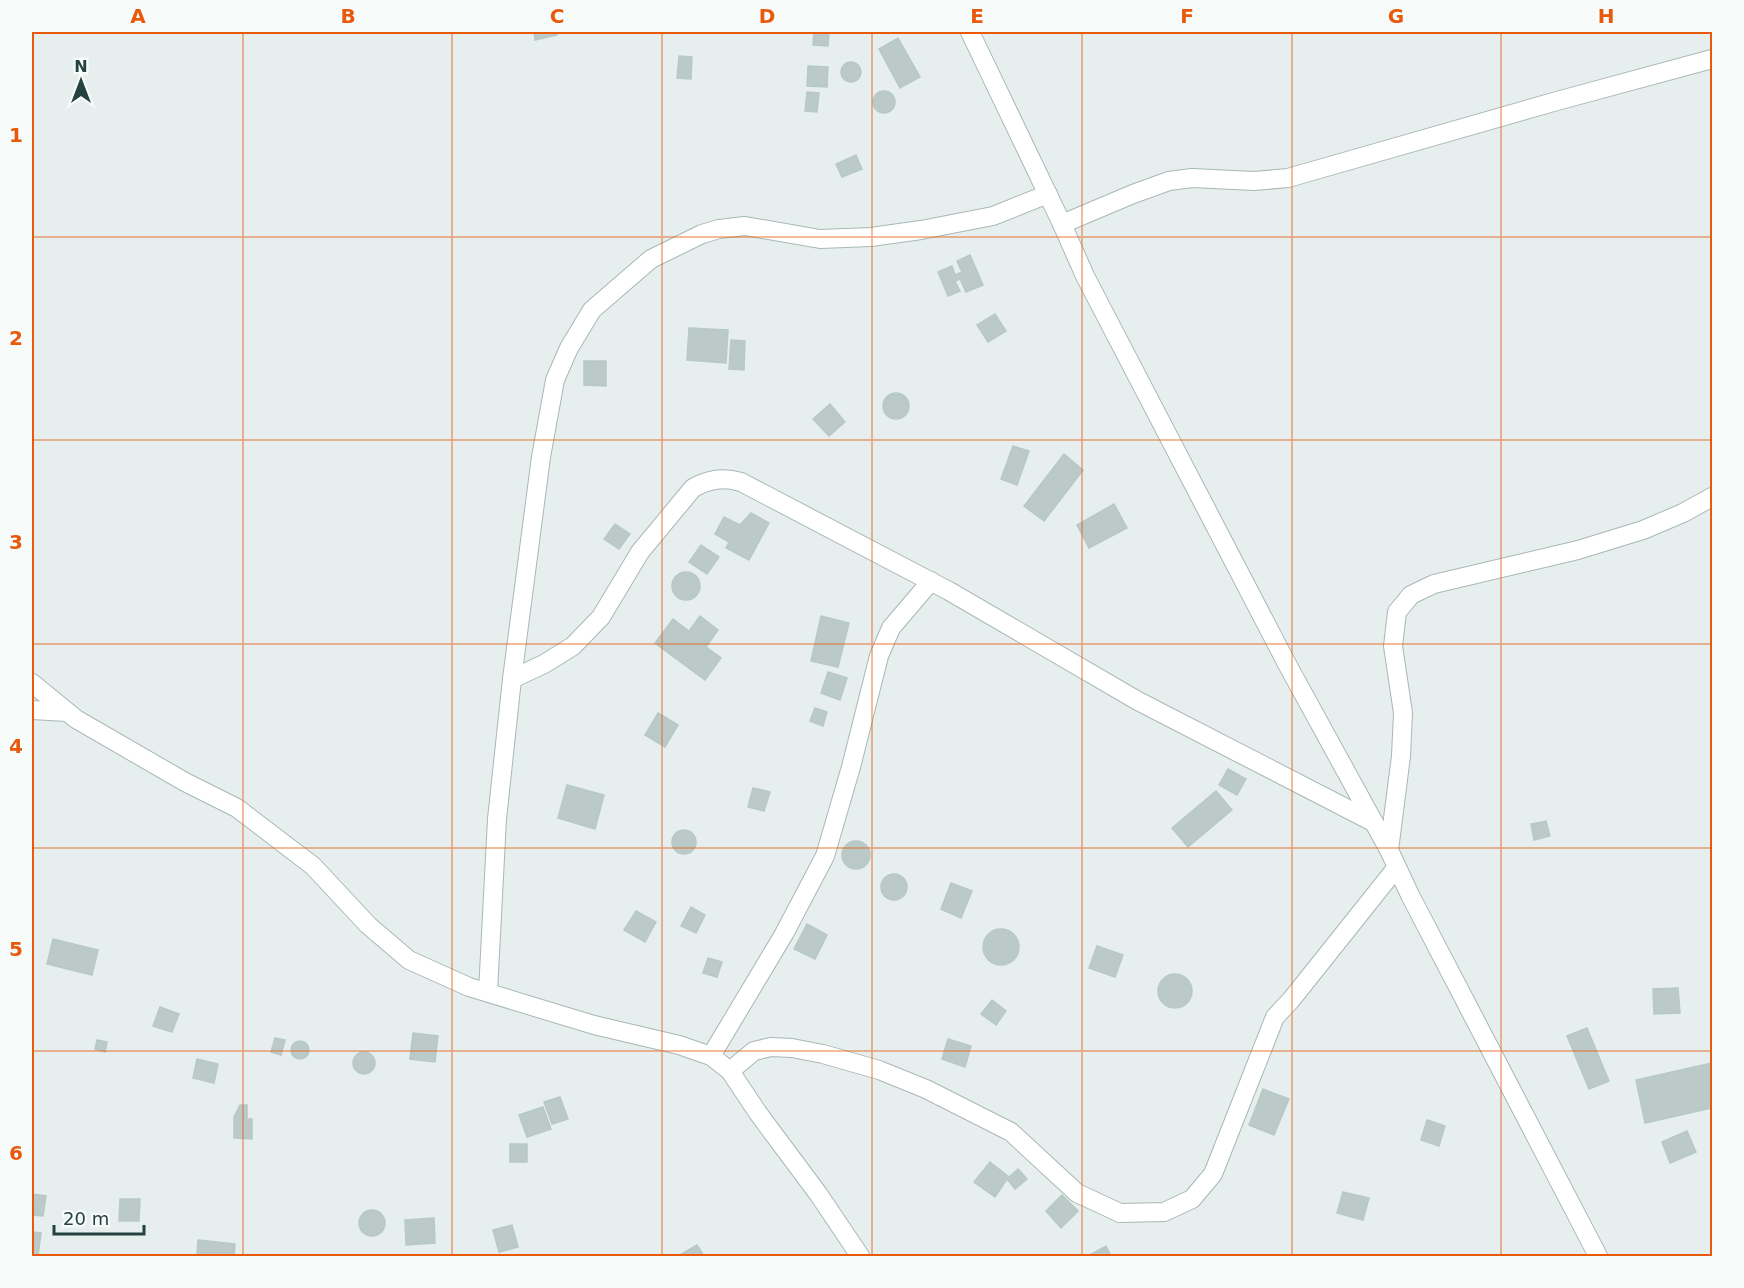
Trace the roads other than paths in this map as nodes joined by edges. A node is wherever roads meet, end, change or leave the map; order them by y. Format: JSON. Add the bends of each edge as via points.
{"nodes":[{"id":1,"x":970,"y":32,"type":"edge"},
{"id":2,"x":1713,"y":59,"type":"edge"},
{"id":3,"x":1048,"y":194,"type":"junction"},
{"id":4,"x":1062,"y":224,"type":"junction"},
{"id":5,"x":1713,"y":497,"type":"edge"},
{"id":6,"x":931,"y":581,"type":"junction"},
{"id":7,"x":512,"y":678,"type":"junction"},
{"id":8,"x":32,"y":683,"type":"edge"},
{"id":9,"x":32,"y":710,"type":"edge"},
{"id":10,"x":67,"y":712,"type":"junction"},
{"id":11,"x":1373,"y":822,"type":"junction"},
{"id":12,"x":1393,"y":859,"type":"junction"},
{"id":13,"x":488,"y":992,"type":"junction"},
{"id":14,"x":711,"y":1056,"type":"junction"},
{"id":15,"x":730,"y":1071,"type":"junction"},
{"id":16,"x":860,"y":1257,"type":"edge"},
{"id":17,"x":1598,"y":1257,"type":"edge"}],
"edges":[{"from":1,"to":3,"type":"street"},
{"from":2,"to":4,"type":"street","via":[[1287,178],[1170,181]]},
{"from":3,"to":4,"type":"street"},
{"from":3,"to":7,"type":"street","via":[[993,216],[871,237],[820,239],[745,226],[719,229],[651,259],[592,310],[555,380]]},
{"from":4,"to":11,"type":"street","via":[[1090,286]]},
{"from":5,"to":12,"type":"street","via":[[1643,530],[1578,550],[1434,584],[1411,595],[1397,612],[1393,646],[1403,713]]},
{"from":6,"to":7,"type":"street","via":[[741,482],[716,478],[693,488],[665,520],[640,552],[601,617],[573,646]]},
{"from":6,"to":11,"type":"street","via":[[1138,701]]},
{"from":6,"to":14,"type":"street","via":[[891,628],[879,656],[825,856],[784,934]]},
{"from":7,"to":13,"type":"street","via":[[498,819]]},
{"from":8,"to":10,"type":"street"},
{"from":9,"to":10,"type":"street"},
{"from":10,"to":13,"type":"street","via":[[237,808],[313,867],[368,925],[409,960]]},
{"from":11,"to":12,"type":"street"},
{"from":12,"to":15,"type":"street","via":[[1275,1017],[1213,1174],[1192,1199],[1164,1212],[1120,1213],[1077,1193],[1011,1132],[926,1089],[879,1071],[823,1054],[771,1047],[754,1052]]},
{"from":12,"to":17,"type":"street"},
{"from":13,"to":14,"type":"street"},
{"from":14,"to":15,"type":"street"},
{"from":15,"to":16,"type":"street"}]}
